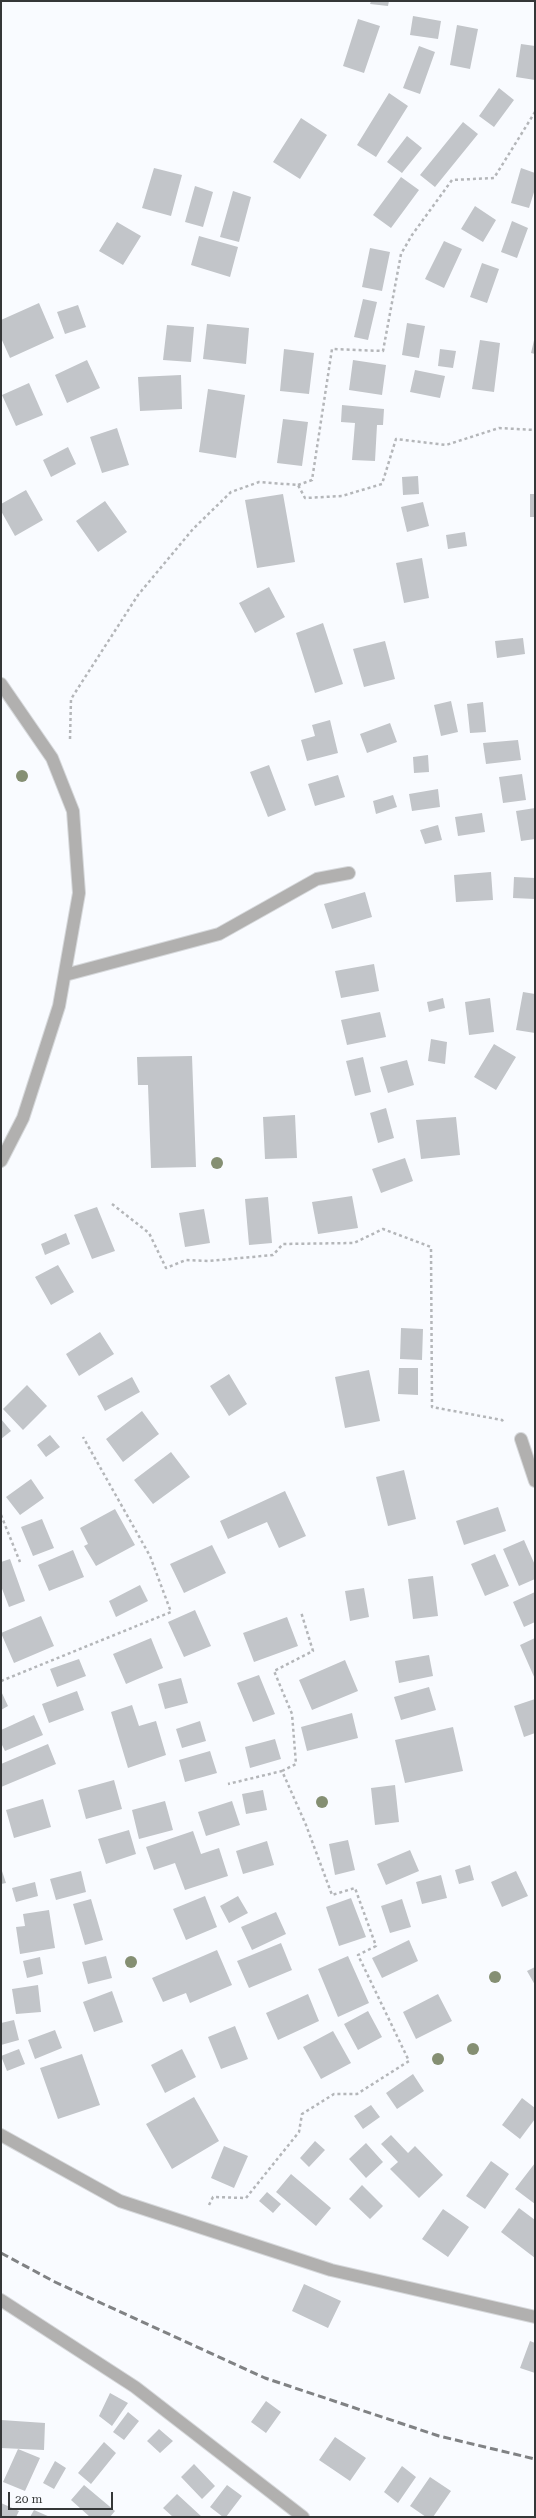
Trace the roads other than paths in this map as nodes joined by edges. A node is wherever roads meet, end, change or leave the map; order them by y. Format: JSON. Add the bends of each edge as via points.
{"nodes":[{"id":1,"x":1,"y":684,"type":"edge"},
{"id":2,"x":349,"y":873,"type":"dead end"},
{"id":3,"x":64,"y":975,"type":"junction"},
{"id":4,"x":1,"y":1161,"type":"edge"},
{"id":5,"x":521,"y":1439,"type":"road end"},
{"id":6,"x":535,"y":1481,"type":"edge"},
{"id":7,"x":1,"y":2135,"type":"edge"},
{"id":8,"x":1,"y":2300,"type":"edge"},
{"id":9,"x":535,"y":2317,"type":"edge"},
{"id":10,"x":303,"y":2517,"type":"edge"}],
"edges":[{"from":1,"to":3,"type":"street","via":[[52,758],[73,811],[79,893]]},
{"from":2,"to":3,"type":"street","via":[[317,879],[219,934]]},
{"from":3,"to":4,"type":"street","via":[[59,1006],[23,1118]]},
{"from":5,"to":6,"type":"street"},
{"from":7,"to":9,"type":"street","via":[[120,2201],[331,2270]]},
{"from":8,"to":10,"type":"street","via":[[135,2387]]}]}
